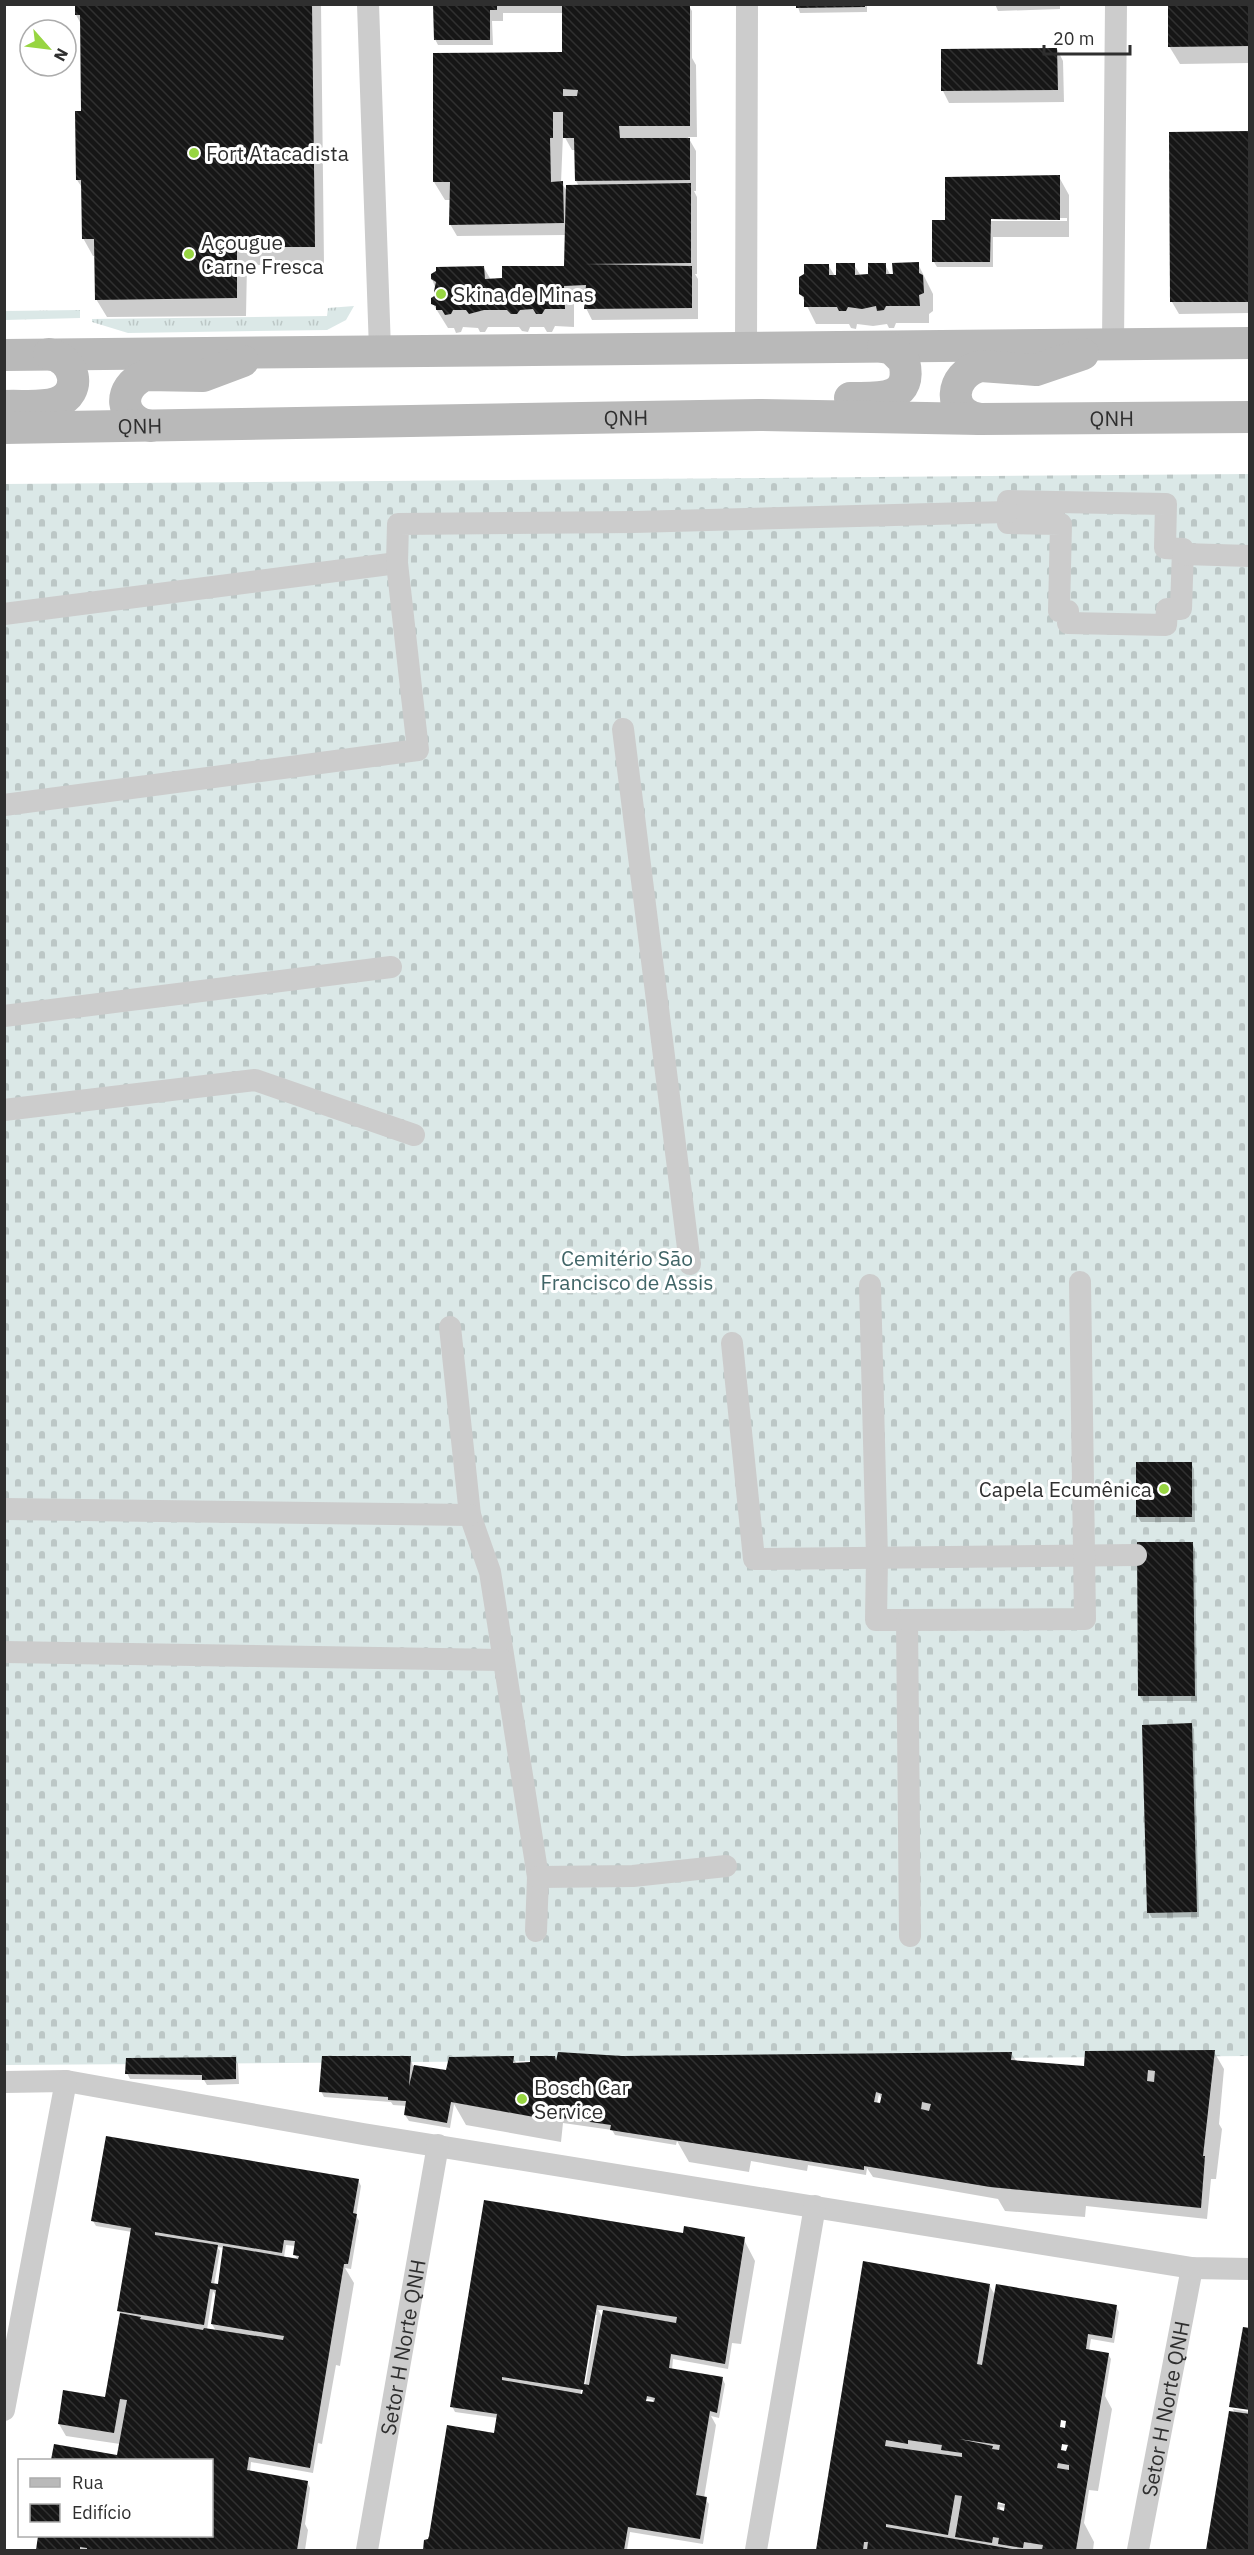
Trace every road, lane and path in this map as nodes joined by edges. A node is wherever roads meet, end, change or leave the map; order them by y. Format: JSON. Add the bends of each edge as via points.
{"nodes":[{"id":1,"x":368,"y":4,"type":"edge"},
{"id":2,"x":747,"y":4,"type":"edge"},
{"id":3,"x":1116,"y":4,"type":"edge"},
{"id":4,"x":1250,"y":343,"type":"edge"},
{"id":5,"x":1113,"y":344,"type":"junction"},
{"id":6,"x":883,"y":347,"type":"junction"},
{"id":7,"x":746,"y":349,"type":"junction"},
{"id":8,"x":380,"y":350,"type":"junction"},
{"id":9,"x":263,"y":353,"type":"junction"},
{"id":10,"x":49,"y":354,"type":"junction"},
{"id":11,"x":4,"y":355,"type":"edge"},
{"id":12,"x":4,"y":406,"type":"edge"},
{"id":13,"x":759,"y":415,"type":"junction"},
{"id":14,"x":1250,"y":417,"type":"edge"},
{"id":15,"x":980,"y":419,"type":"junction"},
{"id":16,"x":151,"y":426,"type":"junction"},
{"id":17,"x":4,"y":428,"type":"edge"},
{"id":18,"x":1008,"y":512,"type":"junction"},
{"id":19,"x":1183,"y":554,"type":"junction"},
{"id":20,"x":1250,"y":556,"type":"edge"},
{"id":21,"x":397,"y":563,"type":"junction"},
{"id":22,"x":4,"y":615,"type":"edge"},
{"id":23,"x":622,"y":729,"type":"dead end"},
{"id":24,"x":4,"y":805,"type":"edge"},
{"id":25,"x":391,"y":967,"type":"dead end"},
{"id":26,"x":4,"y":1016,"type":"edge"},
{"id":27,"x":4,"y":1110,"type":"edge"},
{"id":28,"x":414,"y":1135,"type":"dead end"},
{"id":29,"x":690,"y":1264,"type":"dead end"},
{"id":30,"x":1080,"y":1282,"type":"dead end"},
{"id":31,"x":870,"y":1285,"type":"dead end"},
{"id":32,"x":450,"y":1327,"type":"dead end"},
{"id":33,"x":732,"y":1343,"type":"dead end"},
{"id":34,"x":4,"y":1509,"type":"edge"},
{"id":35,"x":470,"y":1515,"type":"junction"},
{"id":36,"x":1136,"y":1555,"type":"dead end"},
{"id":37,"x":1084,"y":1556,"type":"junction"},
{"id":38,"x":877,"y":1558,"type":"junction"},
{"id":39,"x":907,"y":1620,"type":"junction"},
{"id":40,"x":4,"y":1652,"type":"edge"},
{"id":41,"x":502,"y":1660,"type":"junction"},
{"id":42,"x":726,"y":1866,"type":"dead end"},
{"id":43,"x":538,"y":1877,"type":"junction"},
{"id":44,"x":536,"y":1931,"type":"dead end"},
{"id":45,"x":910,"y":1936,"type":"dead end"},
{"id":46,"x":66,"y":2081,"type":"junction"},
{"id":47,"x":4,"y":2082,"type":"edge"},
{"id":48,"x":438,"y":2145,"type":"junction"},
{"id":49,"x":815,"y":2206,"type":"junction"},
{"id":50,"x":1192,"y":2268,"type":"junction"},
{"id":51,"x":1250,"y":2269,"type":"edge"},
{"id":52,"x":4,"y":2410,"type":"edge"},
{"id":53,"x":367,"y":2550,"type":"edge"},
{"id":54,"x":756,"y":2550,"type":"edge"},
{"id":55,"x":1138,"y":2550,"type":"edge"}],
"edges":[{"from":1,"to":8,"type":"street"},
{"from":2,"to":7,"type":"street"},
{"from":3,"to":5,"type":"street"},
{"from":4,"to":5,"type":"street"},
{"from":5,"to":6,"type":"street"},
{"from":5,"to":15,"type":"street","via":[[1036,370],[981,366],[972,369],[959,380],[956,397],[963,413]]},
{"from":6,"to":7,"type":"street"},
{"from":6,"to":13,"type":"street","via":[[904,361],[906,378],[895,394],[886,398],[824,398]]},
{"from":7,"to":8,"type":"street"},
{"from":8,"to":9,"type":"street"},
{"from":9,"to":10,"type":"street"},
{"from":9,"to":16,"type":"street","via":[[203,376],[138,378],[127,391],[126,407],[135,421]]},
{"from":10,"to":11,"type":"street"},
{"from":10,"to":12,"type":"street","via":[[64,359],[73,372],[72,390],[66,398],[48,405]]},
{"from":13,"to":15,"type":"street","name":"QNH"},
{"from":13,"to":16,"type":"street","name":"QNH"},
{"from":14,"to":15,"type":"street","name":"QNH"},
{"from":16,"to":17,"type":"street","name":"QNH"},
{"from":18,"to":19,"type":"street","via":[[1008,501],[1166,504],[1165,548],[1183,549]]},
{"from":18,"to":19,"type":"street","via":[[1008,523],[1061,524],[1059,611],[1068,611],[1068,623],[1166,625],[1167,609],[1181,609]]},
{"from":18,"to":21,"type":"street","via":[[398,524]]},
{"from":19,"to":20,"type":"street"},
{"from":21,"to":22,"type":"street"},
{"from":21,"to":24,"type":"street","via":[[418,750]]},
{"from":23,"to":29,"type":"street"},
{"from":25,"to":26,"type":"street"},
{"from":27,"to":28,"type":"street","via":[[255,1080]]},
{"from":30,"to":37,"type":"street"},
{"from":31,"to":38,"type":"street"},
{"from":32,"to":35,"type":"street"},
{"from":33,"to":38,"type":"street","via":[[754,1559]]},
{"from":34,"to":35,"type":"street"},
{"from":35,"to":41,"type":"street","via":[[490,1572]]},
{"from":36,"to":37,"type":"street"},
{"from":37,"to":38,"type":"street"},
{"from":37,"to":39,"type":"street","via":[[1085,1619]]},
{"from":38,"to":39,"type":"street","via":[[876,1620]]},
{"from":39,"to":45,"type":"street"},
{"from":40,"to":41,"type":"street"},
{"from":41,"to":43,"type":"street"},
{"from":42,"to":43,"type":"street","via":[[633,1876]]},
{"from":43,"to":44,"type":"street"},
{"from":46,"to":47,"type":"street"},
{"from":46,"to":48,"type":"street"},
{"from":46,"to":52,"type":"street"},
{"from":48,"to":49,"type":"street"},
{"from":48,"to":53,"type":"street","name":"Setor H Norte QNH"},
{"from":49,"to":50,"type":"street"},
{"from":49,"to":54,"type":"street"},
{"from":50,"to":51,"type":"street"},
{"from":50,"to":55,"type":"street","name":"Setor H Norte QNH"}]}
